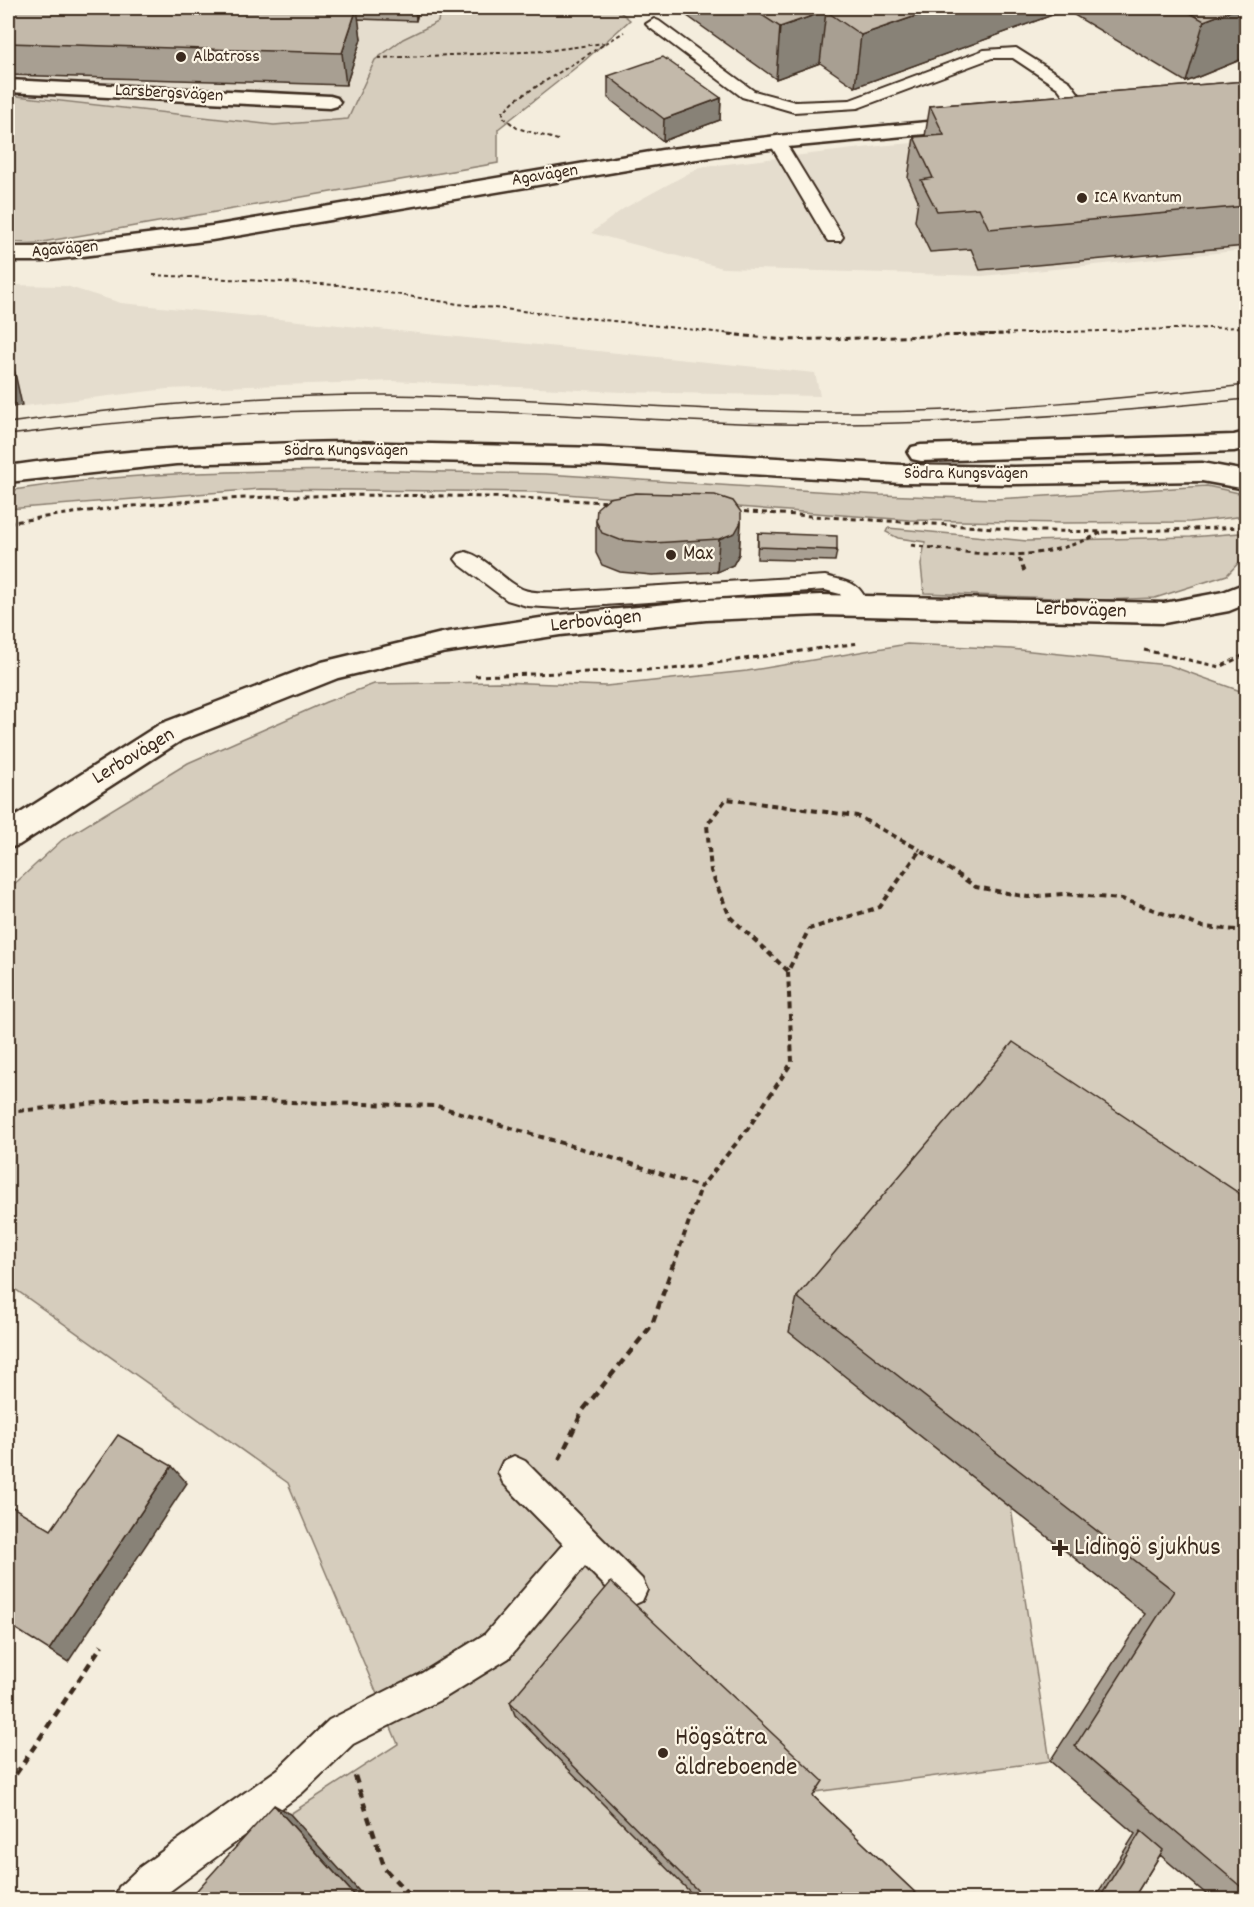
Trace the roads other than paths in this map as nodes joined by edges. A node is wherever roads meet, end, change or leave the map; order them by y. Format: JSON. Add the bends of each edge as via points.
{"nodes":[{"id":1,"x":654,"y":24,"type":"dead end"},
{"id":2,"x":8,"y":86,"type":"edge"},
{"id":3,"x":330,"y":102,"type":"dead end"},
{"id":4,"x":1108,"y":113,"type":"edge"},
{"id":5,"x":1086,"y":114,"type":"junction"},
{"id":6,"x":1062,"y":116,"type":"edge"},
{"id":7,"x":993,"y":122,"type":"edge"},
{"id":8,"x":777,"y":142,"type":"junction"},
{"id":9,"x":834,"y":237,"type":"dead end"},
{"id":10,"x":8,"y":254,"type":"edge"},
{"id":11,"x":1246,"y":440,"type":"edge"},
{"id":12,"x":685,"y":460,"type":"junction"},
{"id":13,"x":8,"y":474,"type":"edge"},
{"id":14,"x":1246,"y":480,"type":"edge"},
{"id":15,"x":466,"y":559,"type":"dead end"},
{"id":16,"x":1242,"y":598,"type":"edge"},
{"id":17,"x":857,"y":605,"type":"junction"},
{"id":18,"x":8,"y":836,"type":"edge"},
{"id":19,"x":514,"y":1472,"type":"dead end"},
{"id":20,"x":584,"y":1543,"type":"junction"},
{"id":21,"x":631,"y":1590,"type":"dead end"},
{"id":22,"x":132,"y":1899,"type":"edge"}],
"edges":[{"from":1,"to":5,"type":"lane","via":[[748,94],[794,107],[852,105],[990,53],[1016,53],[1065,85]]},
{"from":2,"to":3,"type":"street","name":"Larsbergsvägen"},
{"from":4,"to":5,"type":"street"},
{"from":5,"to":6,"type":"street"},
{"from":7,"to":8,"type":"street","name":"Agavägen"},
{"from":8,"to":9,"type":"lane"},
{"from":8,"to":10,"type":"street","name":"Agavägen","via":[[662,157],[212,233],[42,254]]},
{"from":11,"to":12,"type":"street","name":"Södra Kungsvägen"},
{"from":12,"to":13,"type":"street","name":"Södra Kungsvägen","via":[[313,451],[210,454]]},
{"from":12,"to":14,"type":"street","name":"Södra Kungsvägen","via":[[901,474],[1202,472]]},
{"from":15,"to":17,"type":"lane","via":[[508,590],[535,599],[825,583],[847,589]]},
{"from":16,"to":17,"type":"street","name":"Lerbovägen","via":[[1164,614]]},
{"from":17,"to":18,"type":"street","name":"Lerbovägen","via":[[706,610],[560,625],[442,643],[365,660],[332,669],[171,732]]},
{"from":19,"to":20,"type":"lane"},
{"from":20,"to":21,"type":"lane"},
{"from":20,"to":22,"type":"lane","via":[[497,1646],[434,1685],[341,1732],[290,1781]]}]}
